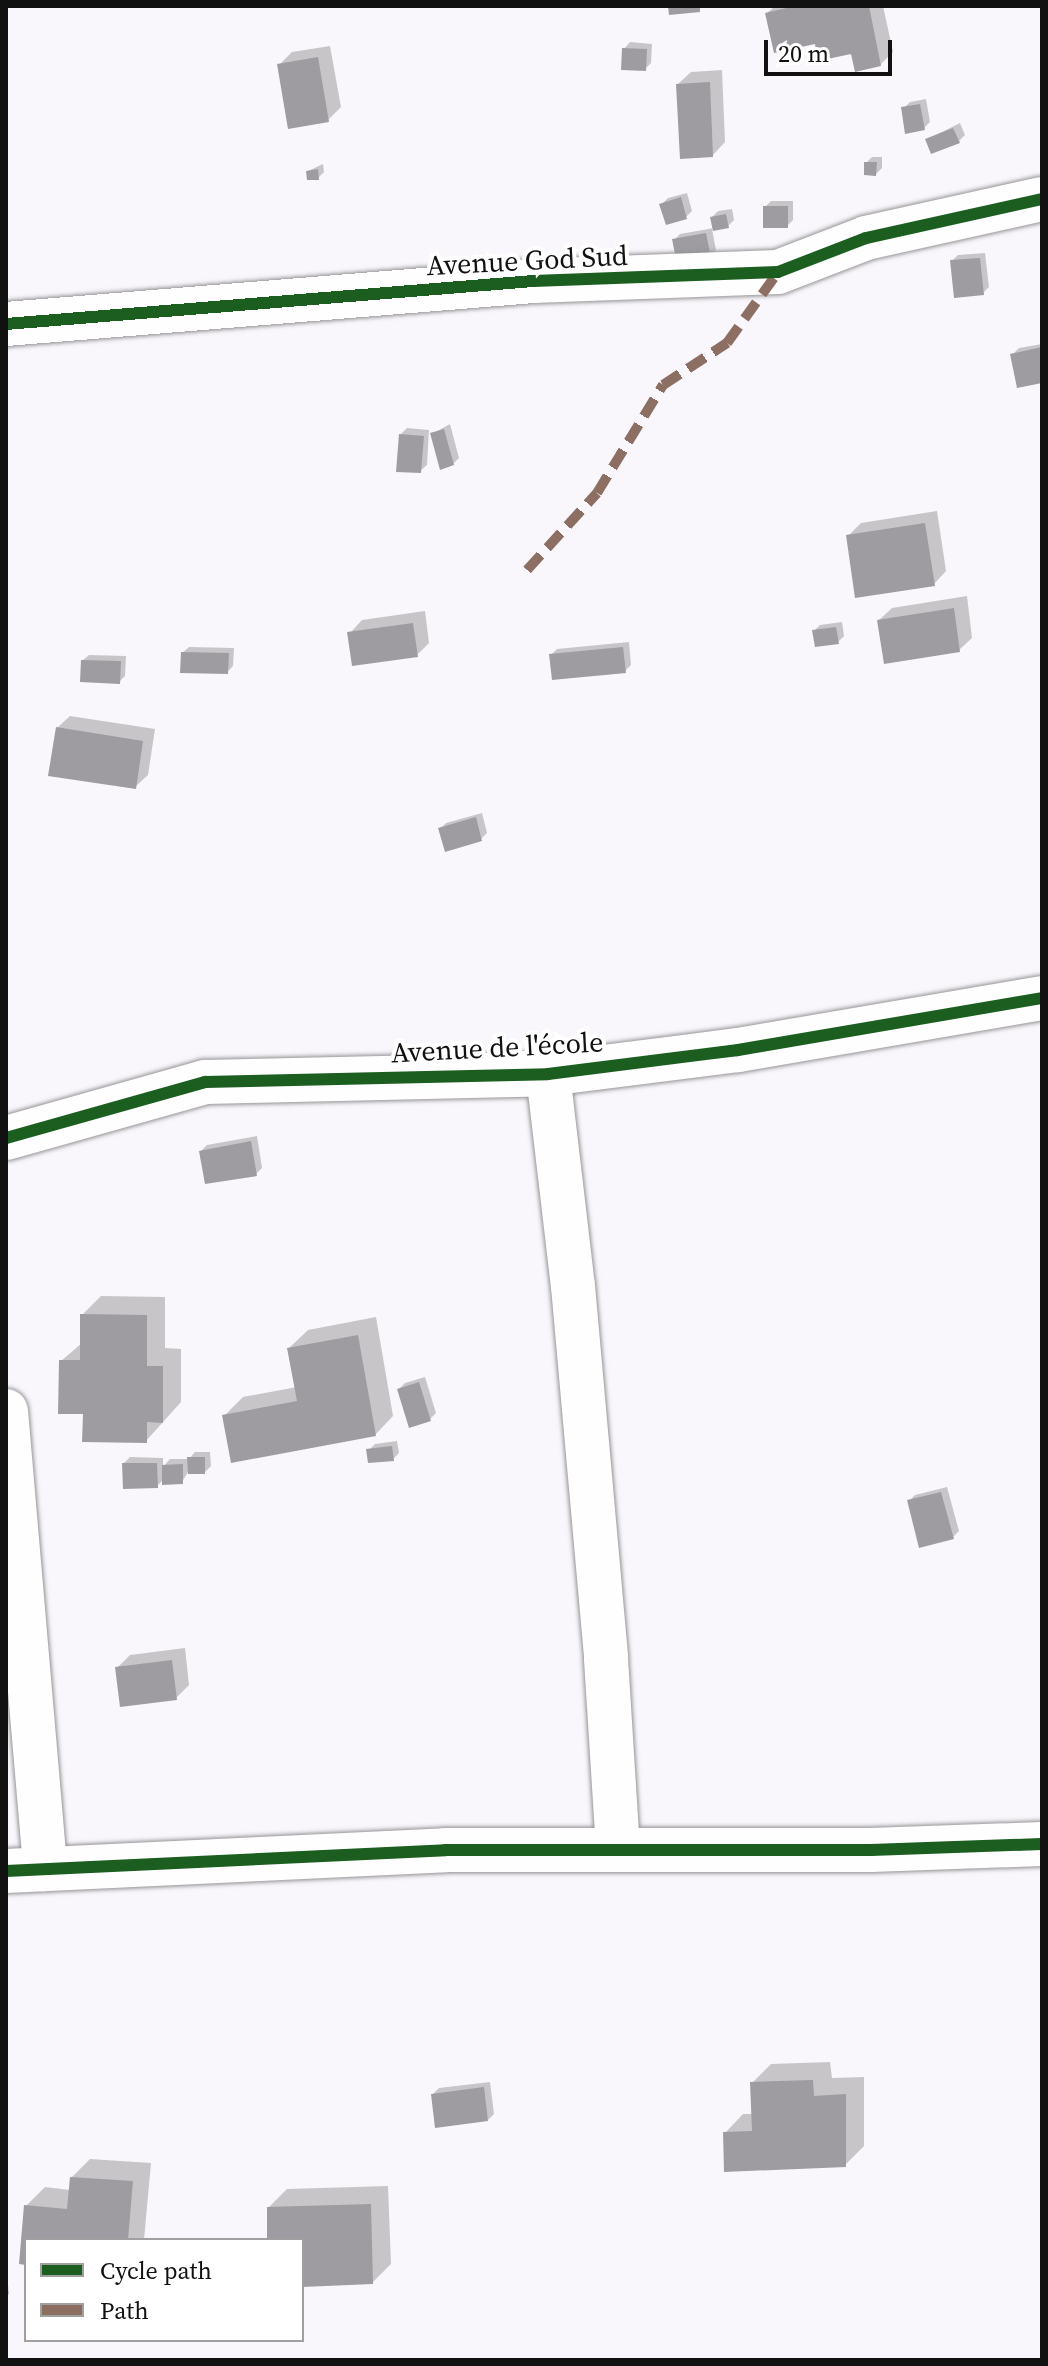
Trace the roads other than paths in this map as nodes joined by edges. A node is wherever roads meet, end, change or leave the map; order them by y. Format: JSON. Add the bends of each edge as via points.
{"nodes":[{"id":1,"x":1042,"y":199,"type":"edge"},
{"id":2,"x":6,"y":324,"type":"edge"},
{"id":3,"x":1042,"y":998,"type":"edge"},
{"id":4,"x":548,"y":1074,"type":"junction"},
{"id":5,"x":6,"y":1138,"type":"edge"},
{"id":6,"x":6,"y":1411,"type":"edge"},
{"id":7,"x":1042,"y":1844,"type":"edge"},
{"id":8,"x":618,"y":1849,"type":"junction"},
{"id":9,"x":26,"y":1870,"type":"edge"}],
"edges":[{"from":1,"to":2,"type":"street","name":"Avenue God Sud","via":[[866,238],[778,272],[533,281]]},
{"from":3,"to":4,"type":"street","name":"Avenue de l'école","via":[[738,1050]]},
{"from":4,"to":5,"type":"street","name":"Avenue de l'école","via":[[205,1082]]},
{"from":4,"to":8,"type":"street","via":[[573,1286]]},
{"from":6,"to":9,"type":"street"},
{"from":7,"to":8,"type":"street"},
{"from":8,"to":9,"type":"street","via":[[445,1850]]}]}
